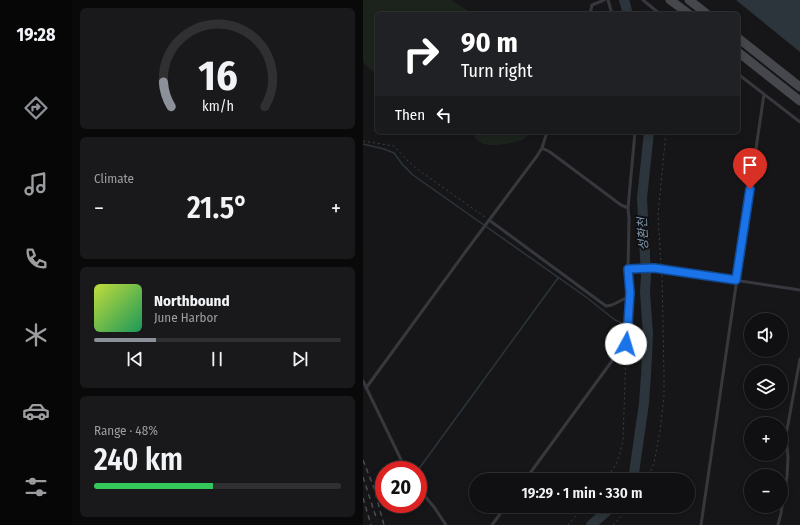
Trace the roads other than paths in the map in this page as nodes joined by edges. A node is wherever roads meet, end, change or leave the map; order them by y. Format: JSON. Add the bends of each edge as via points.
{"nodes":[{"id":1,"x":604,"y":0,"type":"edge"},
{"id":2,"x":608,"y":0,"type":"edge"},
{"id":3,"x":643,"y":0,"type":"edge"},
{"id":4,"x":670,"y":0,"type":"edge"},
{"id":5,"x":689,"y":0,"type":"edge"},
{"id":6,"x":590,"y":12,"type":"edge"},
{"id":7,"x":611,"y":12,"type":"edge"},
{"id":8,"x":657,"y":12,"type":"edge"},
{"id":9,"x":686,"y":12,"type":"edge"},
{"id":10,"x":704,"y":12,"type":"edge"},
{"id":11,"x":740,"y":40,"type":"edge"},
{"id":12,"x":740,"y":54,"type":"edge"},
{"id":13,"x":740,"y":76,"type":"edge"},
{"id":14,"x":800,"y":87,"type":"edge"},
{"id":15,"x":764,"y":94,"type":"junction"},
{"id":16,"x":800,"y":101,"type":"edge"},
{"id":17,"x":800,"y":122,"type":"edge"},
{"id":18,"x":546,"y":134,"type":"edge"},
{"id":19,"x":635,"y":134,"type":"edge"},
{"id":20,"x":542,"y":148,"type":"junction"},
{"id":21,"x":628,"y":208,"type":"junction"},
{"id":22,"x":488,"y":221,"type":"junction"},
{"id":23,"x":628,"y":269,"type":"junction"},
{"id":24,"x":736,"y":280,"type":"junction"},
{"id":25,"x":800,"y":290,"type":"edge"},
{"id":26,"x":630,"y":296,"type":"junction"},
{"id":27,"x":800,"y":359,"type":"edge"},
{"id":28,"x":363,"y":381,"type":"edge"},
{"id":29,"x":367,"y":388,"type":"junction"},
{"id":30,"x":402,"y":461,"type":"edge"},
{"id":31,"x":530,"y":473,"type":"edge"},
{"id":32,"x":427,"y":499,"type":"edge"},
{"id":33,"x":501,"y":513,"type":"edge"},
{"id":34,"x":446,"y":525,"type":"edge"},
{"id":35,"x":492,"y":525,"type":"edge"},
{"id":36,"x":701,"y":525,"type":"edge"},
{"id":37,"x":778,"y":525,"type":"edge"}],
"edges":[{"from":1,"to":6,"type":"lane","via":[[592,5]]},
{"from":2,"to":7,"type":"lane"},
{"from":3,"to":8,"type":"lane"},
{"from":4,"to":9,"type":"main road"},
{"from":5,"to":10,"type":"main road"},
{"from":11,"to":14,"type":"main road"},
{"from":12,"to":16,"type":"main road"},
{"from":13,"to":15,"type":"lane"},
{"from":15,"to":17,"type":"lane"},
{"from":15,"to":24,"type":"lane"},
{"from":18,"to":20,"type":"lane"},
{"from":19,"to":21,"type":"lane"},
{"from":20,"to":21,"type":"lane"},
{"from":20,"to":22,"type":"lane"},
{"from":21,"to":23,"type":"lane"},
{"from":22,"to":26,"type":"lane","via":[[606,306]]},
{"from":22,"to":29,"type":"lane"},
{"from":23,"to":24,"type":"lane","via":[[654,268]]},
{"from":23,"to":26,"type":"lane"},
{"from":24,"to":25,"type":"lane"},
{"from":24,"to":36,"type":"lane"},
{"from":26,"to":31,"type":"lane","via":[[625,348],[620,350]]},
{"from":27,"to":37,"type":"lane","via":[[786,436],[787,477]]},
{"from":28,"to":29,"type":"lane"},
{"from":29,"to":30,"type":"lane"},
{"from":32,"to":34,"type":"lane"},
{"from":33,"to":35,"type":"lane"}]}
